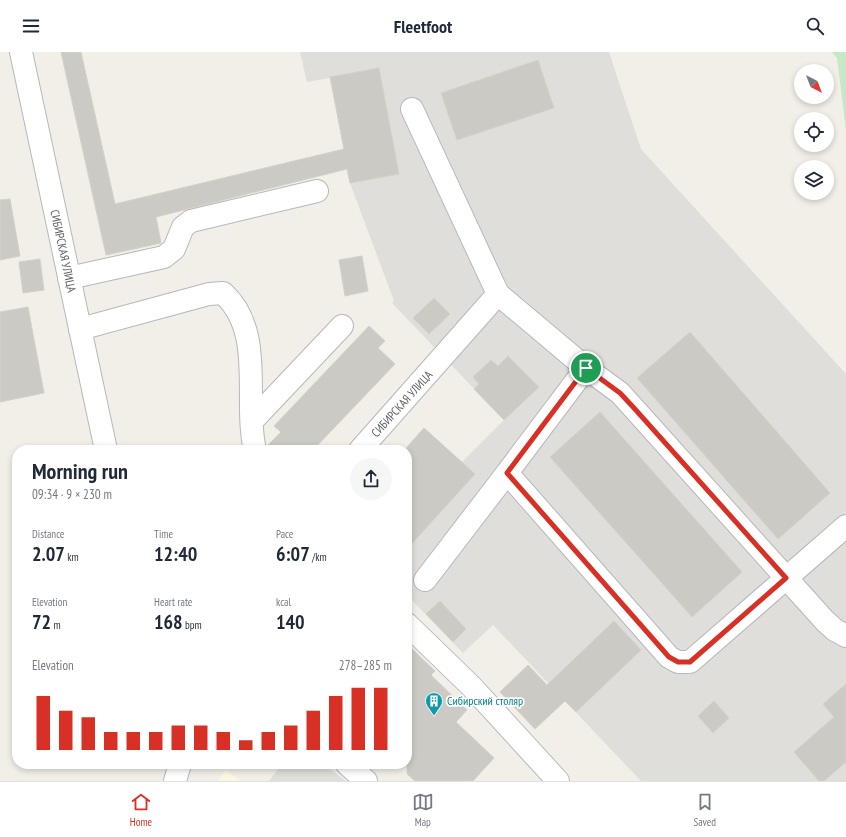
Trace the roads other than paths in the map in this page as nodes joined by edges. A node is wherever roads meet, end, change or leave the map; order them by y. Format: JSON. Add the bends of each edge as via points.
{"nodes":[{"id":1,"x":21,"y":52,"type":"edge"},
{"id":2,"x":412,"y":109,"type":"dead end"},
{"id":3,"x":317,"y":191,"type":"dead end"},
{"id":4,"x":69,"y":278,"type":"junction"},
{"id":5,"x":498,"y":294,"type":"junction"},
{"id":6,"x":342,"y":326,"type":"dead end"},
{"id":7,"x":80,"y":329,"type":"junction"},
{"id":8,"x":586,"y":368,"type":"junction"},
{"id":9,"x":253,"y":420,"type":"junction"},
{"id":10,"x":105,"y":445,"type":"edge"},
{"id":11,"x":255,"y":445,"type":"edge"},
{"id":12,"x":365,"y":445,"type":"edge"},
{"id":13,"x":507,"y":473,"type":"junction"},
{"id":14,"x":846,"y":526,"type":"edge"},
{"id":15,"x":786,"y":578,"type":"junction"},
{"id":16,"x":425,"y":580,"type":"dead end"},
{"id":17,"x":412,"y":629,"type":"edge"},
{"id":18,"x":846,"y":636,"type":"edge"},
{"id":19,"x":353,"y":769,"type":"edge"},
{"id":20,"x":366,"y":781,"type":"edge"},
{"id":21,"x":558,"y":781,"type":"edge"}],
"edges":[{"from":1,"to":4,"type":"street","name":"СИБИРСКАЯ УЛИЦА"},
{"from":2,"to":5,"type":"street"},
{"from":3,"to":4,"type":"street","via":[[191,221],[183,227],[174,249],[164,257]]},
{"from":4,"to":7,"type":"street","name":"СИБИРСКАЯ УЛИЦА"},
{"from":5,"to":8,"type":"street"},
{"from":5,"to":12,"type":"street","name":"СИБИРСКАЯ УЛИЦА"},
{"from":6,"to":9,"type":"street"},
{"from":7,"to":9,"type":"street","via":[[209,294],[223,293],[233,303],[246,332]]},
{"from":7,"to":10,"type":"street","name":"СИБИРСКАЯ УЛИЦА"},
{"from":8,"to":13,"type":"street"},
{"from":8,"to":15,"type":"street","via":[[620,393]]},
{"from":9,"to":11,"type":"street"},
{"from":13,"to":15,"type":"street","via":[[669,657],[678,662],[690,662]]},
{"from":13,"to":16,"type":"street"},
{"from":14,"to":15,"type":"street"},
{"from":15,"to":18,"type":"street","via":[[825,621]]},
{"from":17,"to":21,"type":"street","via":[[471,686]]},
{"from":19,"to":20,"type":"street"}]}
